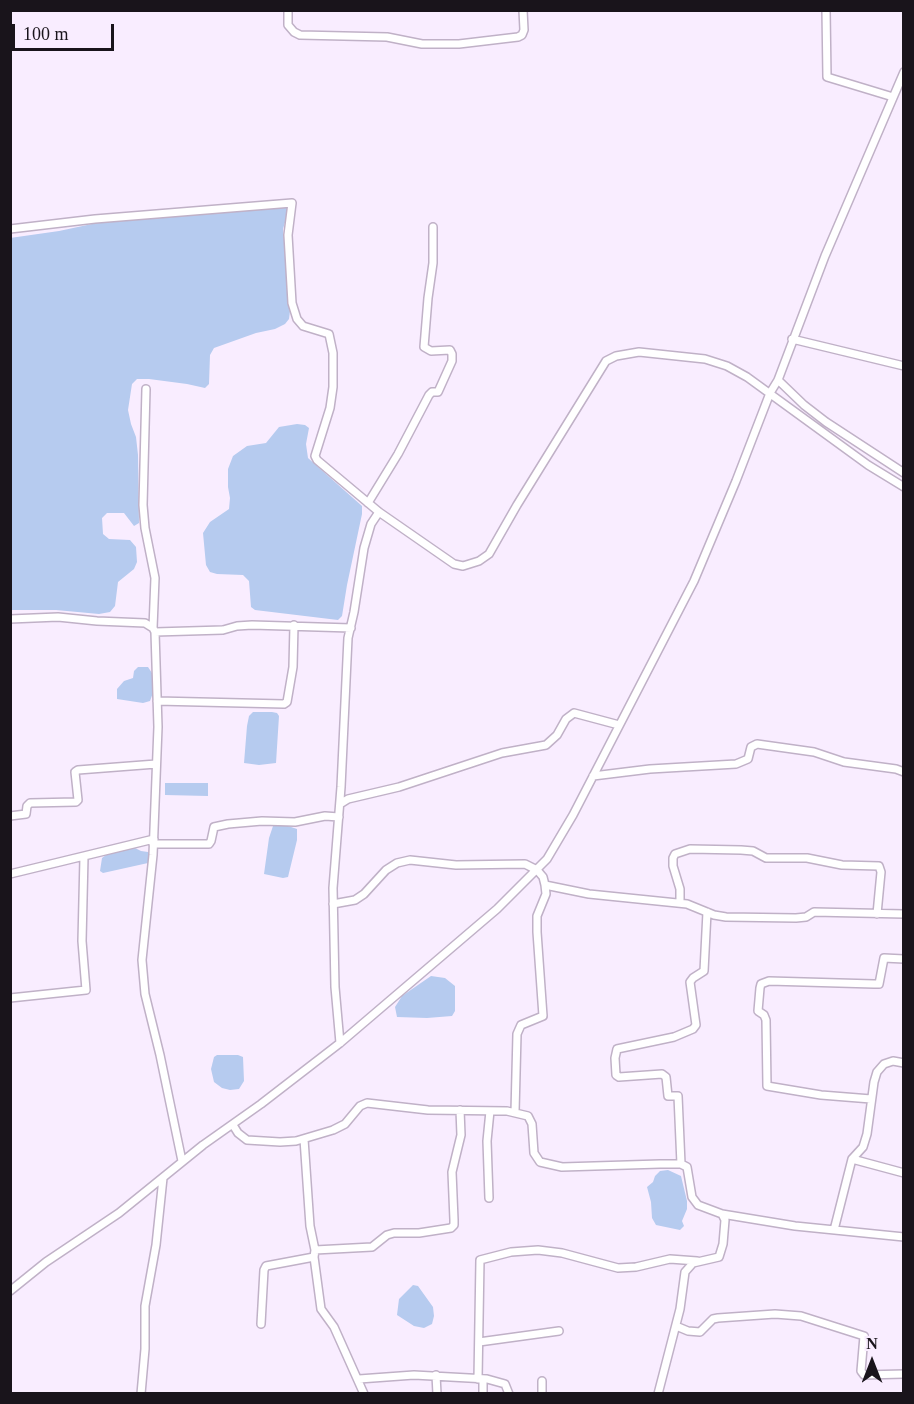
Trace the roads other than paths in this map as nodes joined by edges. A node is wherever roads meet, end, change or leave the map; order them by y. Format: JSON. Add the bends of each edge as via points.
{"nodes":[{"id":1,"x":288,"y":10,"type":"edge"},
{"id":2,"x":522,"y":10,"type":"edge"},
{"id":3,"x":826,"y":10,"type":"edge"},
{"id":4,"x":903,"y":72,"type":"edge"},
{"id":5,"x":893,"y":97,"type":"junction"},
{"id":6,"x":433,"y":227,"type":"dead end"},
{"id":7,"x":10,"y":230,"type":"edge"},
{"id":8,"x":792,"y":339,"type":"junction"},
{"id":9,"x":903,"y":366,"type":"edge"},
{"id":10,"x":778,"y":380,"type":"junction"},
{"id":11,"x":146,"y":388,"type":"dead end"},
{"id":12,"x":770,"y":393,"type":"junction"},
{"id":13,"x":903,"y":473,"type":"edge"},
{"id":14,"x":903,"y":487,"type":"edge"},
{"id":15,"x":368,"y":503,"type":"junction"},
{"id":16,"x":380,"y":512,"type":"junction"},
{"id":17,"x":10,"y":619,"type":"edge"},
{"id":18,"x":294,"y":625,"type":"junction"},
{"id":19,"x":351,"y":628,"type":"junction"},
{"id":20,"x":154,"y":630,"type":"junction"},
{"id":21,"x":157,"y":701,"type":"junction"},
{"id":22,"x":619,"y":725,"type":"junction"},
{"id":23,"x":156,"y":764,"type":"junction"},
{"id":24,"x":903,"y":772,"type":"edge"},
{"id":25,"x":593,"y":776,"type":"junction"},
{"id":26,"x":340,"y":804,"type":"junction"},
{"id":27,"x":10,"y":816,"type":"edge"},
{"id":28,"x":339,"y":817,"type":"junction"},
{"id":29,"x":154,"y":842,"type":"junction"},
{"id":30,"x":84,"y":857,"type":"junction"},
{"id":31,"x":537,"y":870,"type":"junction"},
{"id":32,"x":10,"y":874,"type":"edge"},
{"id":33,"x":545,"y":885,"type":"junction"},
{"id":34,"x":680,"y":903,"type":"junction"},
{"id":35,"x":333,"y":904,"type":"junction"},
{"id":36,"x":707,"y":912,"type":"junction"},
{"id":37,"x":877,"y":914,"type":"junction"},
{"id":38,"x":903,"y":914,"type":"edge"},
{"id":39,"x":903,"y":959,"type":"edge"},
{"id":40,"x":10,"y":998,"type":"edge"},
{"id":41,"x":340,"y":1043,"type":"junction"},
{"id":42,"x":903,"y":1063,"type":"edge"},
{"id":43,"x":871,"y":1099,"type":"junction"},
{"id":44,"x":460,"y":1110,"type":"junction"},
{"id":45,"x":490,"y":1111,"type":"junction"},
{"id":46,"x":515,"y":1112,"type":"junction"},
{"id":47,"x":233,"y":1125,"type":"junction"},
{"id":48,"x":304,"y":1139,"type":"junction"},
{"id":49,"x":852,"y":1159,"type":"junction"},
{"id":50,"x":182,"y":1161,"type":"junction"},
{"id":51,"x":681,"y":1164,"type":"junction"},
{"id":52,"x":903,"y":1173,"type":"edge"},
{"id":53,"x":163,"y":1178,"type":"junction"},
{"id":54,"x":489,"y":1198,"type":"dead end"},
{"id":55,"x":722,"y":1214,"type":"junction"},
{"id":56,"x":834,"y":1230,"type":"junction"},
{"id":57,"x":903,"y":1237,"type":"edge"},
{"id":58,"x":315,"y":1253,"type":"junction"},
{"id":59,"x":700,"y":1261,"type":"junction"},
{"id":60,"x":10,"y":1291,"type":"edge"},
{"id":61,"x":261,"y":1324,"type":"dead end"},
{"id":62,"x":676,"y":1326,"type":"junction"},
{"id":63,"x":559,"y":1331,"type":"dead end"},
{"id":64,"x":479,"y":1342,"type":"junction"},
{"id":65,"x":903,"y":1374,"type":"edge"},
{"id":66,"x":436,"y":1375,"type":"junction"},
{"id":67,"x":358,"y":1379,"type":"junction"},
{"id":68,"x":481,"y":1379,"type":"junction"},
{"id":69,"x":542,"y":1381,"type":"dead end"},
{"id":70,"x":141,"y":1394,"type":"edge"},
{"id":71,"x":364,"y":1394,"type":"edge"},
{"id":72,"x":437,"y":1394,"type":"edge"},
{"id":73,"x":483,"y":1394,"type":"edge"},
{"id":74,"x":509,"y":1394,"type":"edge"},
{"id":75,"x":542,"y":1394,"type":"edge"},
{"id":76,"x":658,"y":1394,"type":"edge"}],
"edges":[{"from":1,"to":2,"type":"street","via":[[288,25],[300,35],[387,38],[422,44],[518,37],[524,30]]},
{"from":3,"to":5,"type":"street","via":[[827,77]]},
{"from":4,"to":5,"type":"street"},
{"from":5,"to":8,"type":"street"},
{"from":6,"to":15,"type":"street","via":[[424,347],[431,351],[450,350],[452,361],[438,392],[429,395]]},
{"from":7,"to":15,"type":"street","via":[[292,203],[288,235],[292,303],[303,326],[329,334],[333,353],[330,408],[316,460]]},
{"from":8,"to":9,"type":"street"},
{"from":8,"to":10,"type":"street"},
{"from":10,"to":12,"type":"street"},
{"from":10,"to":13,"type":"street","via":[[826,422]]},
{"from":11,"to":20,"type":"street","via":[[142,505],[155,578]]},
{"from":12,"to":14,"type":"street"},
{"from":12,"to":16,"type":"street","via":[[727,366],[705,359],[639,352],[616,356],[606,361],[489,554],[463,566],[454,564]]},
{"from":12,"to":22,"type":"street","via":[[694,581]]},
{"from":15,"to":16,"type":"street"},
{"from":16,"to":19,"type":"street","via":[[365,541]]},
{"from":17,"to":20,"type":"street","via":[[58,617],[145,623]]},
{"from":18,"to":19,"type":"street"},
{"from":18,"to":20,"type":"street"},
{"from":18,"to":21,"type":"street","via":[[293,667],[284,704]]},
{"from":19,"to":26,"type":"street"},
{"from":20,"to":21,"type":"street"},
{"from":21,"to":23,"type":"street"},
{"from":22,"to":25,"type":"street"},
{"from":22,"to":26,"type":"street","via":[[574,713],[546,745],[502,753]]},
{"from":23,"to":27,"type":"street","via":[[78,770],[76,802],[30,803],[26,814]]},
{"from":23,"to":29,"type":"street"},
{"from":24,"to":25,"type":"street","via":[[765,744],[753,745],[748,759],[736,764]]},
{"from":25,"to":31,"type":"street","via":[[562,835]]},
{"from":26,"to":28,"type":"street"},
{"from":28,"to":29,"type":"street","via":[[228,824],[214,827],[209,844]]},
{"from":28,"to":35,"type":"street"},
{"from":29,"to":30,"type":"street"},
{"from":29,"to":50,"type":"street","via":[[142,966]]},
{"from":30,"to":32,"type":"street"},
{"from":30,"to":40,"type":"street","via":[[82,941],[86,990]]},
{"from":31,"to":33,"type":"street"},
{"from":31,"to":35,"type":"street","via":[[525,864],[404,861],[387,870],[355,900]]},
{"from":31,"to":41,"type":"street"},
{"from":33,"to":34,"type":"street"},
{"from":33,"to":46,"type":"street","via":[[546,894],[537,916],[543,1016],[520,1025],[517,1034]]},
{"from":34,"to":36,"type":"street"},
{"from":34,"to":37,"type":"street","via":[[673,866],[675,854],[690,849],[741,850],[766,858],[879,866]]},
{"from":35,"to":41,"type":"street"},
{"from":36,"to":37,"type":"street","via":[[750,918],[796,918],[814,912]]},
{"from":36,"to":51,"type":"street","via":[[704,971],[690,981],[696,1025],[674,1037],[617,1049],[615,1058],[619,1077],[662,1074],[666,1077],[668,1096],[678,1096]]},
{"from":37,"to":38,"type":"street"},
{"from":39,"to":43,"type":"street","via":[[884,958],[879,984],[769,981],[760,988],[758,1011],[766,1020],[767,1086]]},
{"from":41,"to":47,"type":"street"},
{"from":42,"to":43,"type":"street","via":[[884,1064],[877,1072]]},
{"from":43,"to":49,"type":"street","via":[[867,1134]]},
{"from":44,"to":45,"type":"street"},
{"from":44,"to":48,"type":"street","via":[[367,1103],[345,1124]]},
{"from":44,"to":58,"type":"street","via":[[461,1135],[452,1172],[451,1228],[394,1233],[372,1247]]},
{"from":45,"to":46,"type":"street"},
{"from":45,"to":54,"type":"street"},
{"from":46,"to":51,"type":"street","via":[[528,1116],[534,1153],[545,1164]]},
{"from":47,"to":48,"type":"street","via":[[247,1140]]},
{"from":47,"to":50,"type":"street"},
{"from":48,"to":58,"type":"street"},
{"from":49,"to":52,"type":"street"},
{"from":49,"to":56,"type":"street"},
{"from":50,"to":53,"type":"street"},
{"from":51,"to":55,"type":"street","via":[[687,1167],[692,1197],[698,1205]]},
{"from":53,"to":60,"type":"street"},
{"from":53,"to":70,"type":"street","via":[[145,1306]]},
{"from":55,"to":56,"type":"street"},
{"from":55,"to":59,"type":"street","via":[[722,1252],[714,1260]]},
{"from":56,"to":57,"type":"street"},
{"from":58,"to":61,"type":"street","via":[[266,1266]]},
{"from":58,"to":67,"type":"street","via":[[321,1309],[334,1327]]},
{"from":59,"to":62,"type":"street","via":[[685,1272]]},
{"from":59,"to":64,"type":"street","via":[[670,1259],[627,1269],[551,1251],[524,1251],[480,1260]]},
{"from":62,"to":65,"type":"street","via":[[700,1332],[718,1318],[801,1316],[864,1336],[864,1374]]},
{"from":62,"to":76,"type":"street"},
{"from":63,"to":64,"type":"street"},
{"from":64,"to":68,"type":"street"},
{"from":66,"to":67,"type":"street"},
{"from":66,"to":68,"type":"street"},
{"from":66,"to":72,"type":"street"},
{"from":67,"to":71,"type":"street"},
{"from":68,"to":73,"type":"street"},
{"from":68,"to":74,"type":"street","via":[[505,1384]]},
{"from":69,"to":75,"type":"street"}]}
